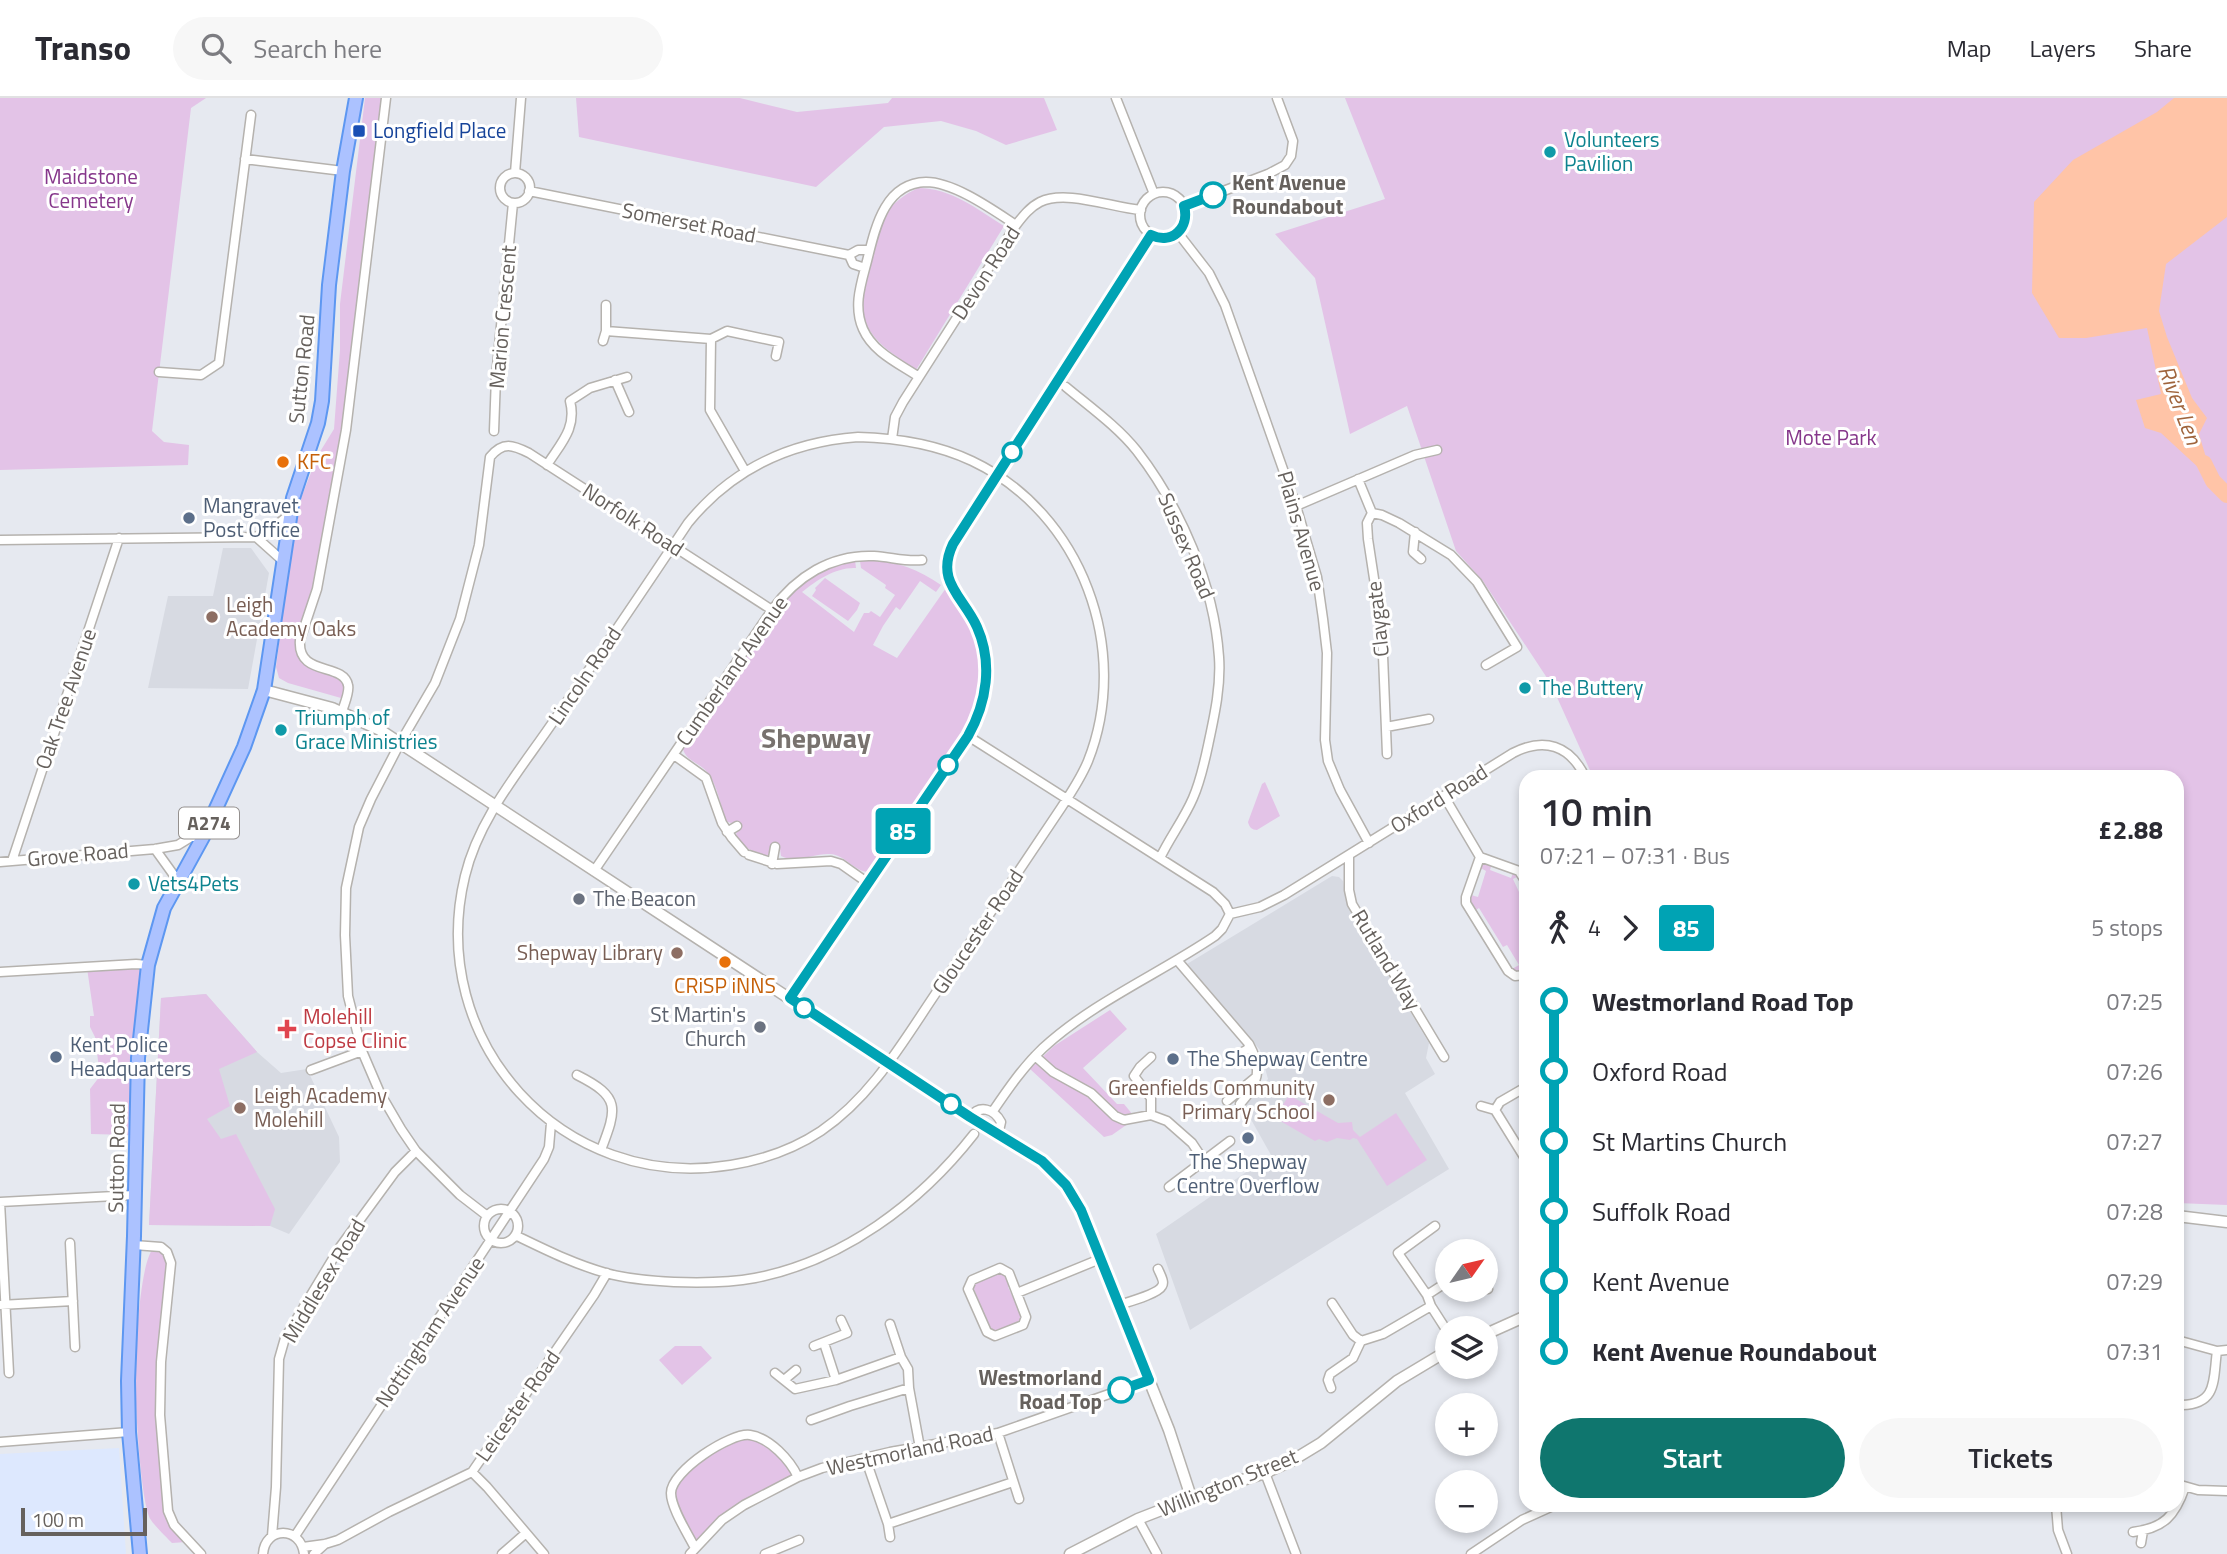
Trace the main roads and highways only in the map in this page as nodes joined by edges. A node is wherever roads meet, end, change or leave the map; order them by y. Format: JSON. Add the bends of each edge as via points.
{"nodes":[{"id":1,"x":356,"y":98,"type":"edge"},
{"id":2,"x":140,"y":1554,"type":"edge"}],
"edges":[{"from":1,"to":2,"type":"main road","name":"Sutton Road","number":"A274","via":[[329,285],[322,401],[293,498],[264,690],[203,837],[164,908],[148,965],[138,1058],[128,1381]]}]}
